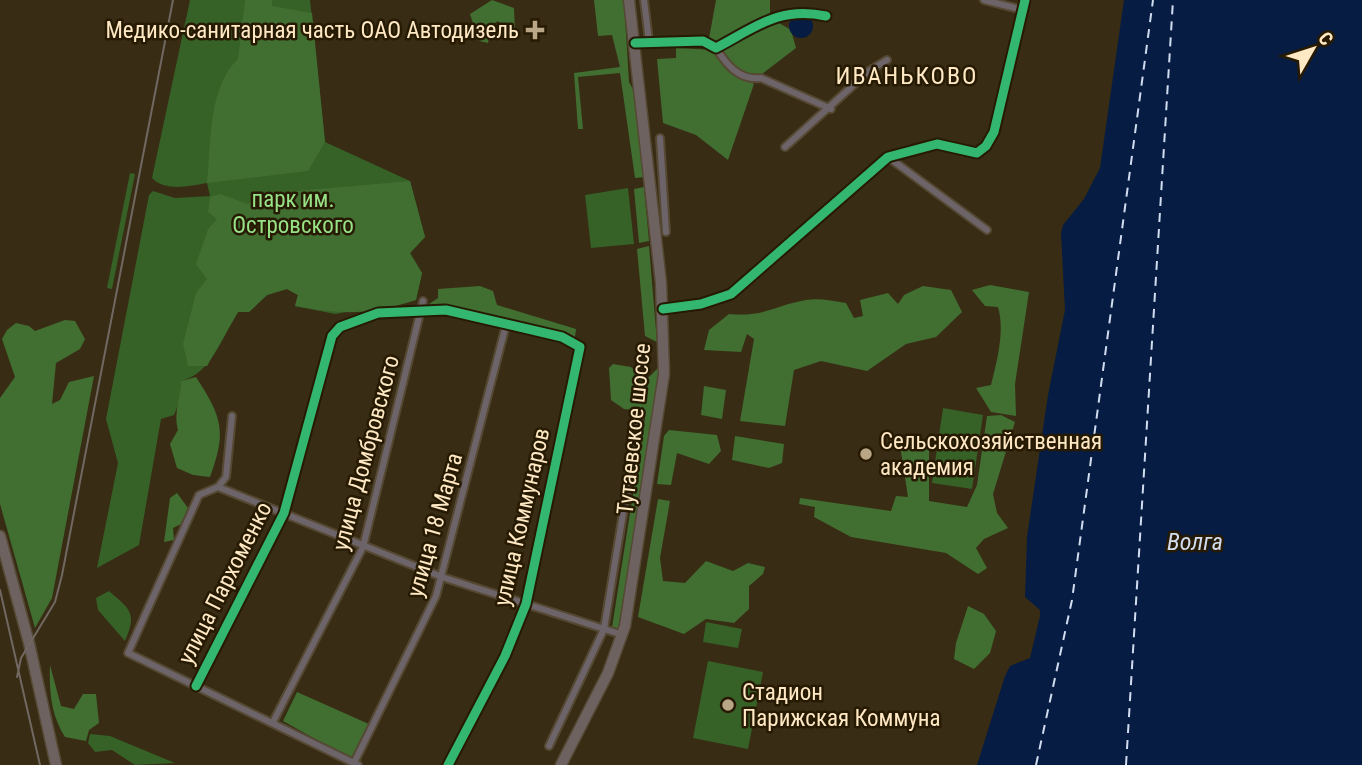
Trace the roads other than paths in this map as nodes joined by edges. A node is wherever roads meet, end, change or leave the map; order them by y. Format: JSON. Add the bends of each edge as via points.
{"nodes":[{"id":1,"x":629,"y":0,"type":"edge"},
{"id":2,"x":644,"y":0,"type":"edge"},
{"id":3,"x":984,"y":0,"type":"edge"},
{"id":4,"x":1025,"y":0,"type":"edge"},
{"id":5,"x":1023,"y":10,"type":"junction"},
{"id":6,"x":826,"y":16,"type":"dead end"},
{"id":7,"x":649,"y":41,"type":"junction"},
{"id":8,"x":635,"y":43,"type":"junction"},
{"id":9,"x":716,"y":48,"type":"junction"},
{"id":10,"x":887,"y":60,"type":"dead end"},
{"id":11,"x":831,"y":109,"type":"junction"},
{"id":12,"x":660,"y":138,"type":"dead end"},
{"id":13,"x":785,"y":147,"type":"dead end"},
{"id":14,"x":888,"y":157,"type":"junction"},
{"id":15,"x":664,"y":178,"type":"junction"},
{"id":16,"x":650,"y":179,"type":"junction"},
{"id":17,"x":987,"y":230,"type":"dead end"},
{"id":18,"x":666,"y":232,"type":"dead end"},
{"id":19,"x":423,"y":301,"type":"dead end"},
{"id":20,"x":663,"y":309,"type":"junction"},
{"id":21,"x":421,"y":310,"type":"junction"},
{"id":22,"x":506,"y":325,"type":"junction"},
{"id":23,"x":639,"y":415,"type":"dead end"},
{"id":24,"x":232,"y":416,"type":"dead end"},
{"id":25,"x":218,"y":487,"type":"junction"},
{"id":26,"x":284,"y":513,"type":"junction"},
{"id":27,"x":0,"y":536,"type":"edge"},
{"id":28,"x":363,"y":547,"type":"junction"},
{"id":29,"x":442,"y":577,"type":"junction"},
{"id":30,"x":526,"y":604,"type":"junction"},
{"id":31,"x":604,"y":629,"type":"junction"},
{"id":32,"x":623,"y":635,"type":"junction"},
{"id":33,"x":196,"y":685,"type":"junction"},
{"id":34,"x":273,"y":722,"type":"junction"},
{"id":35,"x":549,"y":746,"type":"dead end"},
{"id":36,"x":356,"y":764,"type":"edge"},
{"id":37,"x":56,"y":765,"type":"edge"},
{"id":38,"x":448,"y":765,"type":"edge"},
{"id":39,"x":561,"y":765,"type":"edge"}],
"edges":[{"from":1,"to":8,"type":"main road","name":"Тутаевское шоссе"},
{"from":2,"to":7,"type":"street"},
{"from":3,"to":5,"type":"street"},
{"from":4,"to":5,"type":"street"},
{"from":5,"to":14,"type":"street","via":[[994,132],[986,146],[977,153],[937,144]]},
{"from":6,"to":9,"type":"street","via":[[800,10],[773,17]]},
{"from":7,"to":8,"type":"street"},
{"from":7,"to":9,"type":"street","via":[[703,41]]},
{"from":8,"to":16,"type":"main road","name":"Тутаевское шоссе"},
{"from":9,"to":11,"type":"street","via":[[728,68]]},
{"from":10,"to":11,"type":"street"},
{"from":11,"to":13,"type":"street"},
{"from":12,"to":15,"type":"street"},
{"from":14,"to":17,"type":"street"},
{"from":14,"to":20,"type":"street","via":[[731,294]]},
{"from":15,"to":16,"type":"street"},
{"from":15,"to":18,"type":"street"},
{"from":16,"to":20,"type":"main road","name":"Тутаевское шоссе"},
{"from":19,"to":21,"type":"street","name":"улица Домбровского"},
{"from":20,"to":32,"type":"main road","name":"Тутаевское шоссе","via":[[662,398]]},
{"from":21,"to":22,"type":"street","via":[[446,310]]},
{"from":21,"to":26,"type":"street","name":"улица Пархоменко","via":[[378,313],[340,327],[332,336]]},
{"from":21,"to":28,"type":"street","name":"улица Домбровского"},
{"from":22,"to":29,"type":"street","name":"улица 18 Марта"},
{"from":22,"to":30,"type":"street","name":"улица Коммунаров","via":[[562,337],[580,347]]},
{"from":23,"to":31,"type":"street"},
{"from":24,"to":25,"type":"street","via":[[226,477]]},
{"from":25,"to":26,"type":"street"},
{"from":25,"to":33,"type":"street","via":[[199,495],[128,653]]},
{"from":26,"to":28,"type":"street"},
{"from":26,"to":33,"type":"street","name":"улица Пархоменко"},
{"from":27,"to":37,"type":"main road"},
{"from":28,"to":29,"type":"street"},
{"from":28,"to":34,"type":"street","name":"улица Домбровского"},
{"from":29,"to":30,"type":"street"},
{"from":29,"to":36,"type":"street","name":"улица 18 Марта"},
{"from":30,"to":31,"type":"street"},
{"from":30,"to":38,"type":"street","name":"улица Коммунаров","via":[[505,656]]},
{"from":31,"to":32,"type":"street"},
{"from":31,"to":35,"type":"street"},
{"from":32,"to":39,"type":"main road","name":"Тутаевское шоссе"},
{"from":33,"to":34,"type":"street"},
{"from":34,"to":36,"type":"street"}]}
